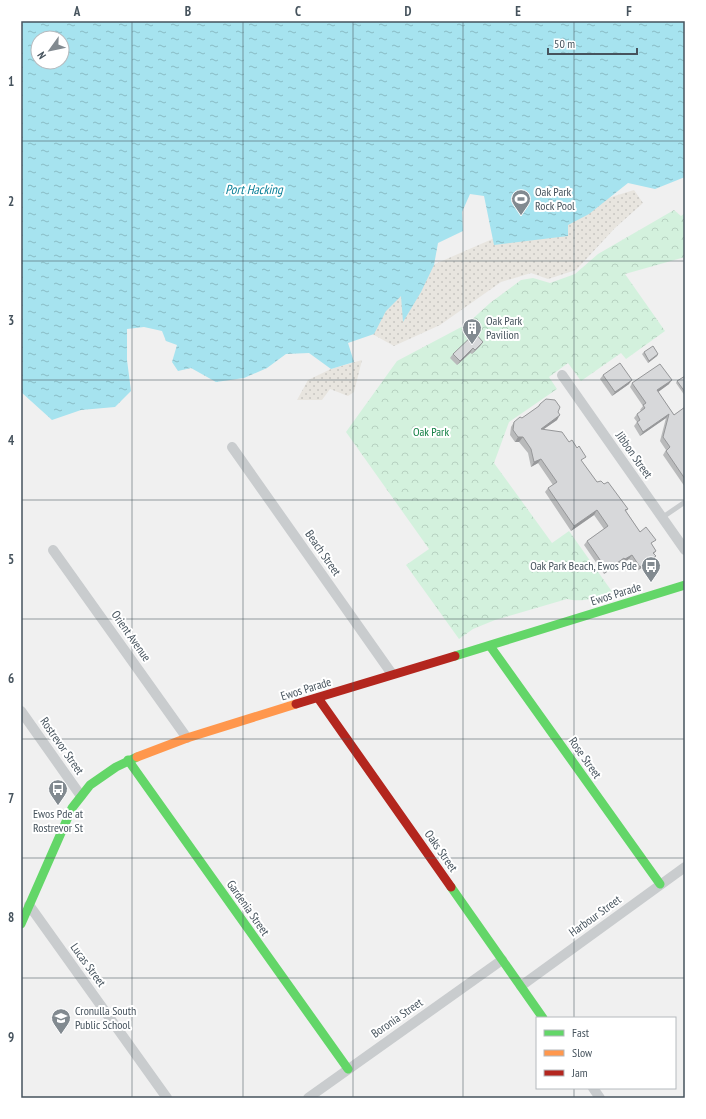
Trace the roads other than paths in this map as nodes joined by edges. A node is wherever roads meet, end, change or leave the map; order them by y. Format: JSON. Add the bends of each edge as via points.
{"nodes":[{"id":1,"x":562,"y":375,"type":"dead end"},
{"id":2,"x":232,"y":447,"type":"dead end"},
{"id":3,"x":685,"y":502,"type":"edge"},
{"id":4,"x":663,"y":517,"type":"junction"},
{"id":5,"x":53,"y":550,"type":"dead end"},
{"id":6,"x":685,"y":550,"type":"edge"},
{"id":7,"x":685,"y":585,"type":"edge"},
{"id":8,"x":490,"y":646,"type":"junction"},
{"id":9,"x":392,"y":674,"type":"junction"},
{"id":10,"x":318,"y":698,"type":"junction"},
{"id":11,"x":21,"y":711,"type":"edge"},
{"id":12,"x":187,"y":738,"type":"junction"},
{"id":13,"x":128,"y":760,"type":"junction"},
{"id":14,"x":81,"y":796,"type":"junction"},
{"id":15,"x":685,"y":867,"type":"edge"},
{"id":16,"x":660,"y":884,"type":"junction"},
{"id":17,"x":29,"y":905,"type":"junction"},
{"id":18,"x":21,"y":924,"type":"edge"},
{"id":19,"x":502,"y":960,"type":"junction"},
{"id":20,"x":521,"y":986,"type":"junction"},
{"id":21,"x":542,"y":1017,"type":"edge"},
{"id":22,"x":348,"y":1069,"type":"junction"},
{"id":23,"x":593,"y":1089,"type":"edge"},
{"id":24,"x":167,"y":1098,"type":"edge"},
{"id":25,"x":308,"y":1098,"type":"edge"},
{"id":26,"x":600,"y":1098,"type":"edge"}],
"edges":[{"from":1,"to":4,"type":"street","name":"Jibbon Street"},
{"from":2,"to":9,"type":"street","name":"Beach Street"},
{"from":3,"to":4,"type":"lane"},
{"from":4,"to":6,"type":"street","name":"Jibbon Street"},
{"from":5,"to":12,"type":"street","name":"Orient Avenue"},
{"from":7,"to":8,"type":"street","name":"Ewos Parade"},
{"from":8,"to":9,"type":"street","name":"Ewos Parade"},
{"from":8,"to":16,"type":"street","name":"Rose Street"},
{"from":9,"to":10,"type":"street","name":"Ewos Parade"},
{"from":10,"to":12,"type":"street","name":"Ewos Parade"},
{"from":10,"to":19,"type":"street","name":"Oaks Street"},
{"from":11,"to":14,"type":"street","name":"Rostrevor Street"},
{"from":12,"to":13,"type":"street","name":"Ewos Parade"},
{"from":13,"to":14,"type":"street","name":"Ewos Parade","via":[[102,775]]},
{"from":13,"to":22,"type":"street","name":"Gardenia Street"},
{"from":14,"to":17,"type":"street","name":"Ewos Parade","via":[[66,820]]},
{"from":15,"to":16,"type":"street","name":"Harbour Street"},
{"from":16,"to":20,"type":"street","name":"Harbour Street"},
{"from":17,"to":18,"type":"street","name":"Ewos Parade"},
{"from":17,"to":24,"type":"street","name":"Lucas Street"},
{"from":19,"to":20,"type":"street","name":"Oaks Street"},
{"from":19,"to":22,"type":"street","name":"Boronia Street"},
{"from":20,"to":21,"type":"street","name":"Oaks Street"},
{"from":22,"to":25,"type":"street","name":"Boronia Street"},
{"from":23,"to":26,"type":"street"}]}
